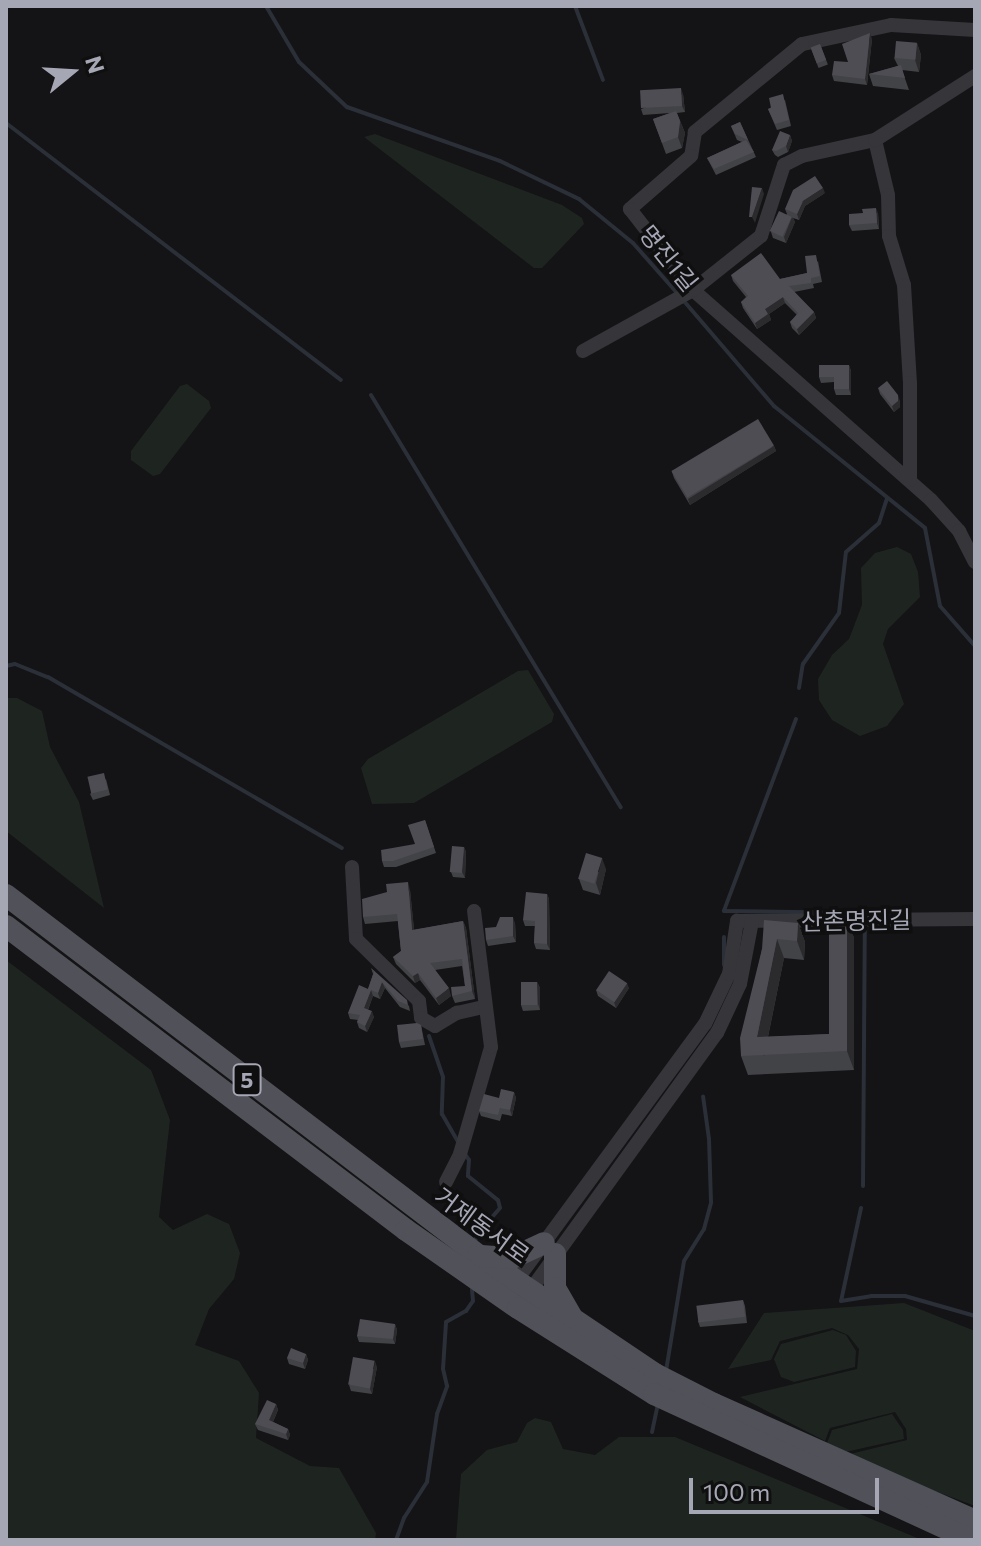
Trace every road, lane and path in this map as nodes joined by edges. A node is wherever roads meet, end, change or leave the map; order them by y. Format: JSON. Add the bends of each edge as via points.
{"nodes":[{"id":1,"x":975,"y":30,"type":"edge"},
{"id":2,"x":975,"y":76,"type":"edge"},
{"id":3,"x":875,"y":140,"type":"junction"},
{"id":4,"x":693,"y":290,"type":"junction"},
{"id":5,"x":583,"y":351,"type":"dead end"},
{"id":6,"x":910,"y":480,"type":"junction"},
{"id":7,"x":975,"y":562,"type":"edge"},
{"id":8,"x":352,"y":867,"type":"dead end"},
{"id":9,"x":6,"y":895,"type":"edge"},
{"id":10,"x":474,"y":911,"type":"dead end"},
{"id":11,"x":975,"y":919,"type":"edge"},
{"id":12,"x":6,"y":926,"type":"edge"},
{"id":13,"x":484,"y":1007,"type":"junction"},
{"id":14,"x":446,"y":1182,"type":"dead end"},
{"id":15,"x":550,"y":1248,"type":"junction"},
{"id":16,"x":478,"y":1255,"type":"junction"},
{"id":17,"x":516,"y":1295,"type":"junction"},
{"id":18,"x":574,"y":1320,"type":"junction"},
{"id":19,"x":663,"y":1388,"type":"junction"},
{"id":20,"x":975,"y":1521,"type":"edge"},
{"id":21,"x":971,"y":1540,"type":"edge"}],
"edges":[{"from":1,"to":4,"type":"street","name":"명진1길","via":[[891,25],[802,44],[695,132],[691,156],[630,209]]},
{"from":2,"to":3,"type":"street"},
{"from":3,"to":4,"type":"street","via":[[784,165],[761,236]]},
{"from":3,"to":6,"type":"street","via":[[888,195],[889,236],[904,285]]},
{"from":4,"to":5,"type":"street"},
{"from":4,"to":6,"type":"street","name":"명진1길"},
{"from":6,"to":7,"type":"street","name":"명진1길","via":[[959,531]]},
{"from":8,"to":13,"type":"street","via":[[356,939],[419,1001],[421,1018],[435,1026],[457,1013]]},
{"from":9,"to":16,"type":"main road","name":"거제동서로","number":"5"},
{"from":10,"to":13,"type":"street"},
{"from":11,"to":15,"type":"street","name":"산촌명진길","via":[[744,921],[729,974],[705,1024]]},
{"from":12,"to":17,"type":"main road","name":"거제동서로","number":"5","via":[[406,1230]]},
{"from":13,"to":14,"type":"street","via":[[491,1047],[460,1154]]},
{"from":15,"to":16,"type":"main road","via":[[512,1258]]},
{"from":15,"to":17,"type":"street"},
{"from":15,"to":18,"type":"main road","via":[[555,1288]]},
{"from":16,"to":17,"type":"main road","name":"거제동서로","number":"5"},
{"from":17,"to":18,"type":"main road","name":"거제동서로","number":"5"},
{"from":17,"to":19,"type":"main road","name":"거제동서로","number":"5"},
{"from":18,"to":19,"type":"main road","name":"거제동서로","number":"5"},
{"from":19,"to":20,"type":"main road","name":"거제동서로","number":"5"},
{"from":19,"to":21,"type":"main road","name":"거제동서로","number":"5"}]}
